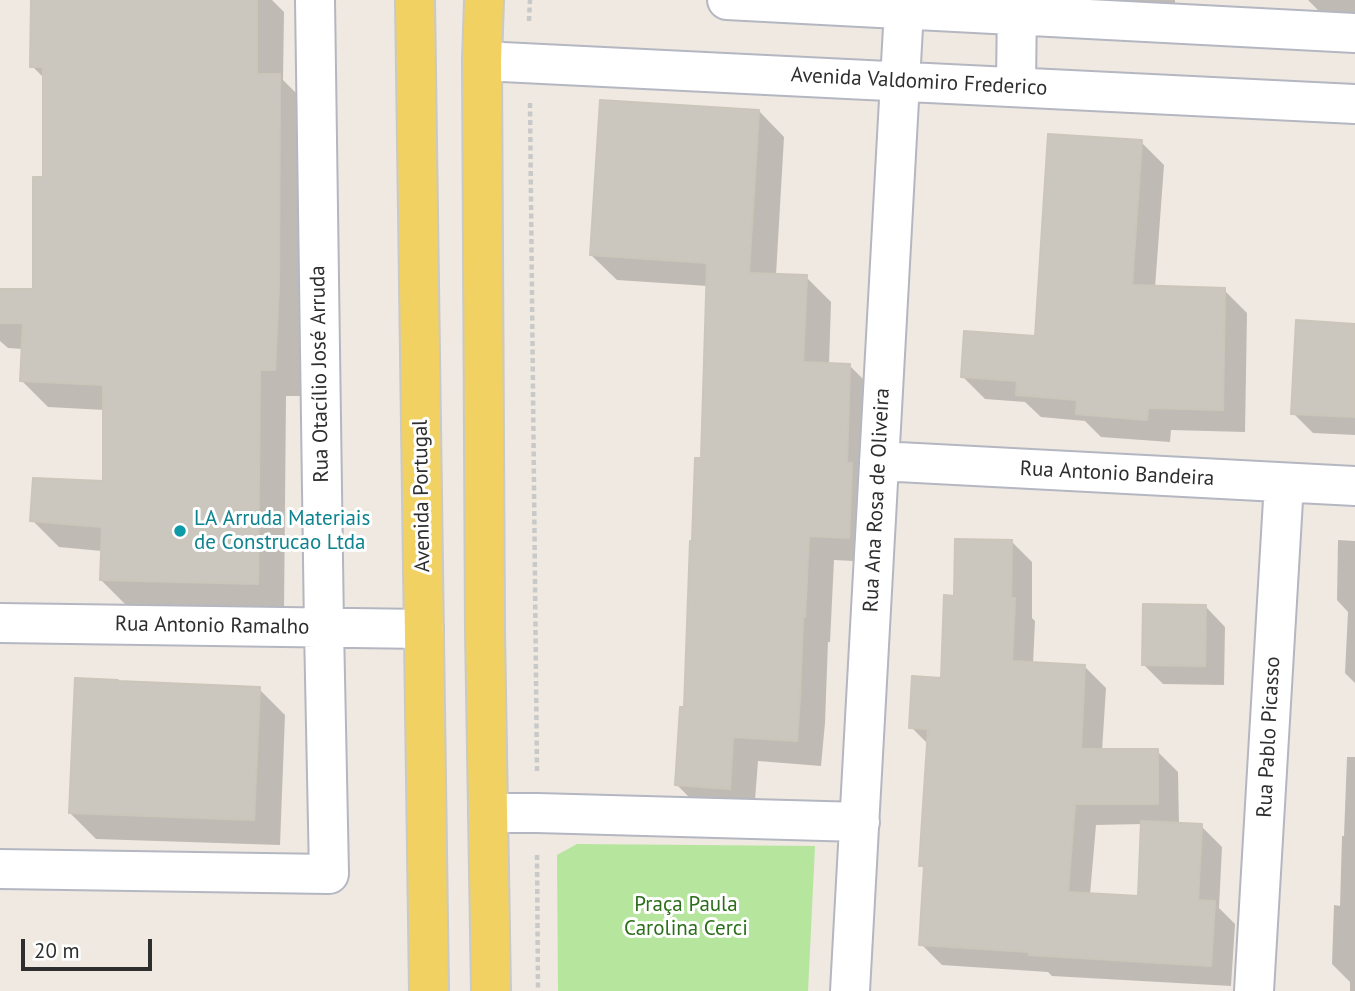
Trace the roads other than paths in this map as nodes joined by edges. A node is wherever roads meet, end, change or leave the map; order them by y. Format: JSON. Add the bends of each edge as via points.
{"nodes":[{"id":1,"x":315,"y":0,"type":"edge"},
{"id":2,"x":415,"y":0,"type":"edge"},
{"id":3,"x":484,"y":0,"type":"edge"},
{"id":4,"x":727,"y":0,"type":"edge"},
{"id":5,"x":1017,"y":8,"type":"edge"},
{"id":6,"x":904,"y":9,"type":"junction"},
{"id":7,"x":1355,"y":33,"type":"edge"},
{"id":8,"x":482,"y":61,"type":"junction"},
{"id":9,"x":901,"y":81,"type":"junction"},
{"id":10,"x":1016,"y":87,"type":"junction"},
{"id":11,"x":1355,"y":104,"type":"edge"},
{"id":12,"x":879,"y":461,"type":"junction"},
{"id":13,"x":1284,"y":482,"type":"junction"},
{"id":14,"x":1355,"y":486,"type":"edge"},
{"id":15,"x":0,"y":624,"type":"edge"},
{"id":16,"x":324,"y":628,"type":"junction"},
{"id":17,"x":424,"y":629,"type":"junction"},
{"id":18,"x":488,"y":813,"type":"junction"},
{"id":19,"x":860,"y":822,"type":"junction"},
{"id":20,"x":0,"y":869,"type":"edge"},
{"id":21,"x":429,"y":991,"type":"edge"},
{"id":22,"x":491,"y":991,"type":"edge"},
{"id":23,"x":850,"y":991,"type":"edge"},
{"id":24,"x":1254,"y":991,"type":"edge"}],
"edges":[{"from":1,"to":16,"type":"street","name":"Rua Otacílio José Arruda"},
{"from":2,"to":17,"type":"main road","name":"Avenida Portugal"},
{"from":3,"to":8,"type":"main road"},
{"from":4,"to":6,"type":"street"},
{"from":5,"to":6,"type":"street"},
{"from":5,"to":7,"type":"street"},
{"from":5,"to":10,"type":"street"},
{"from":6,"to":9,"type":"street","name":"Rua Ana Rosa de Oliveira"},
{"from":8,"to":9,"type":"street","name":"Avenida Valdomiro Frederico"},
{"from":8,"to":18,"type":"main road"},
{"from":9,"to":10,"type":"street","name":"Avenida Valdomiro Frederico"},
{"from":9,"to":12,"type":"street","name":"Rua Ana Rosa de Oliveira"},
{"from":10,"to":11,"type":"street","name":"Avenida Valdomiro Frederico"},
{"from":12,"to":13,"type":"street","name":"Rua Antonio Bandeira"},
{"from":12,"to":19,"type":"street","name":"Rua Ana Rosa de Oliveira"},
{"from":13,"to":14,"type":"street","name":"Rua Antonio Bandeira"},
{"from":13,"to":24,"type":"street","name":"Rua Pablo Picasso"},
{"from":15,"to":16,"type":"street","name":"Rua Antonio Ramalho"},
{"from":16,"to":17,"type":"street","name":"Rua Antonio Ramalho"},
{"from":16,"to":20,"type":"street","name":"Rua Otacílio José Arruda","via":[[329,874]]},
{"from":17,"to":21,"type":"main road","name":"Avenida Portugal"},
{"from":18,"to":19,"type":"street"},
{"from":18,"to":22,"type":"main road"},
{"from":19,"to":23,"type":"street","name":"Rua Ana Rosa de Oliveira"}]}
